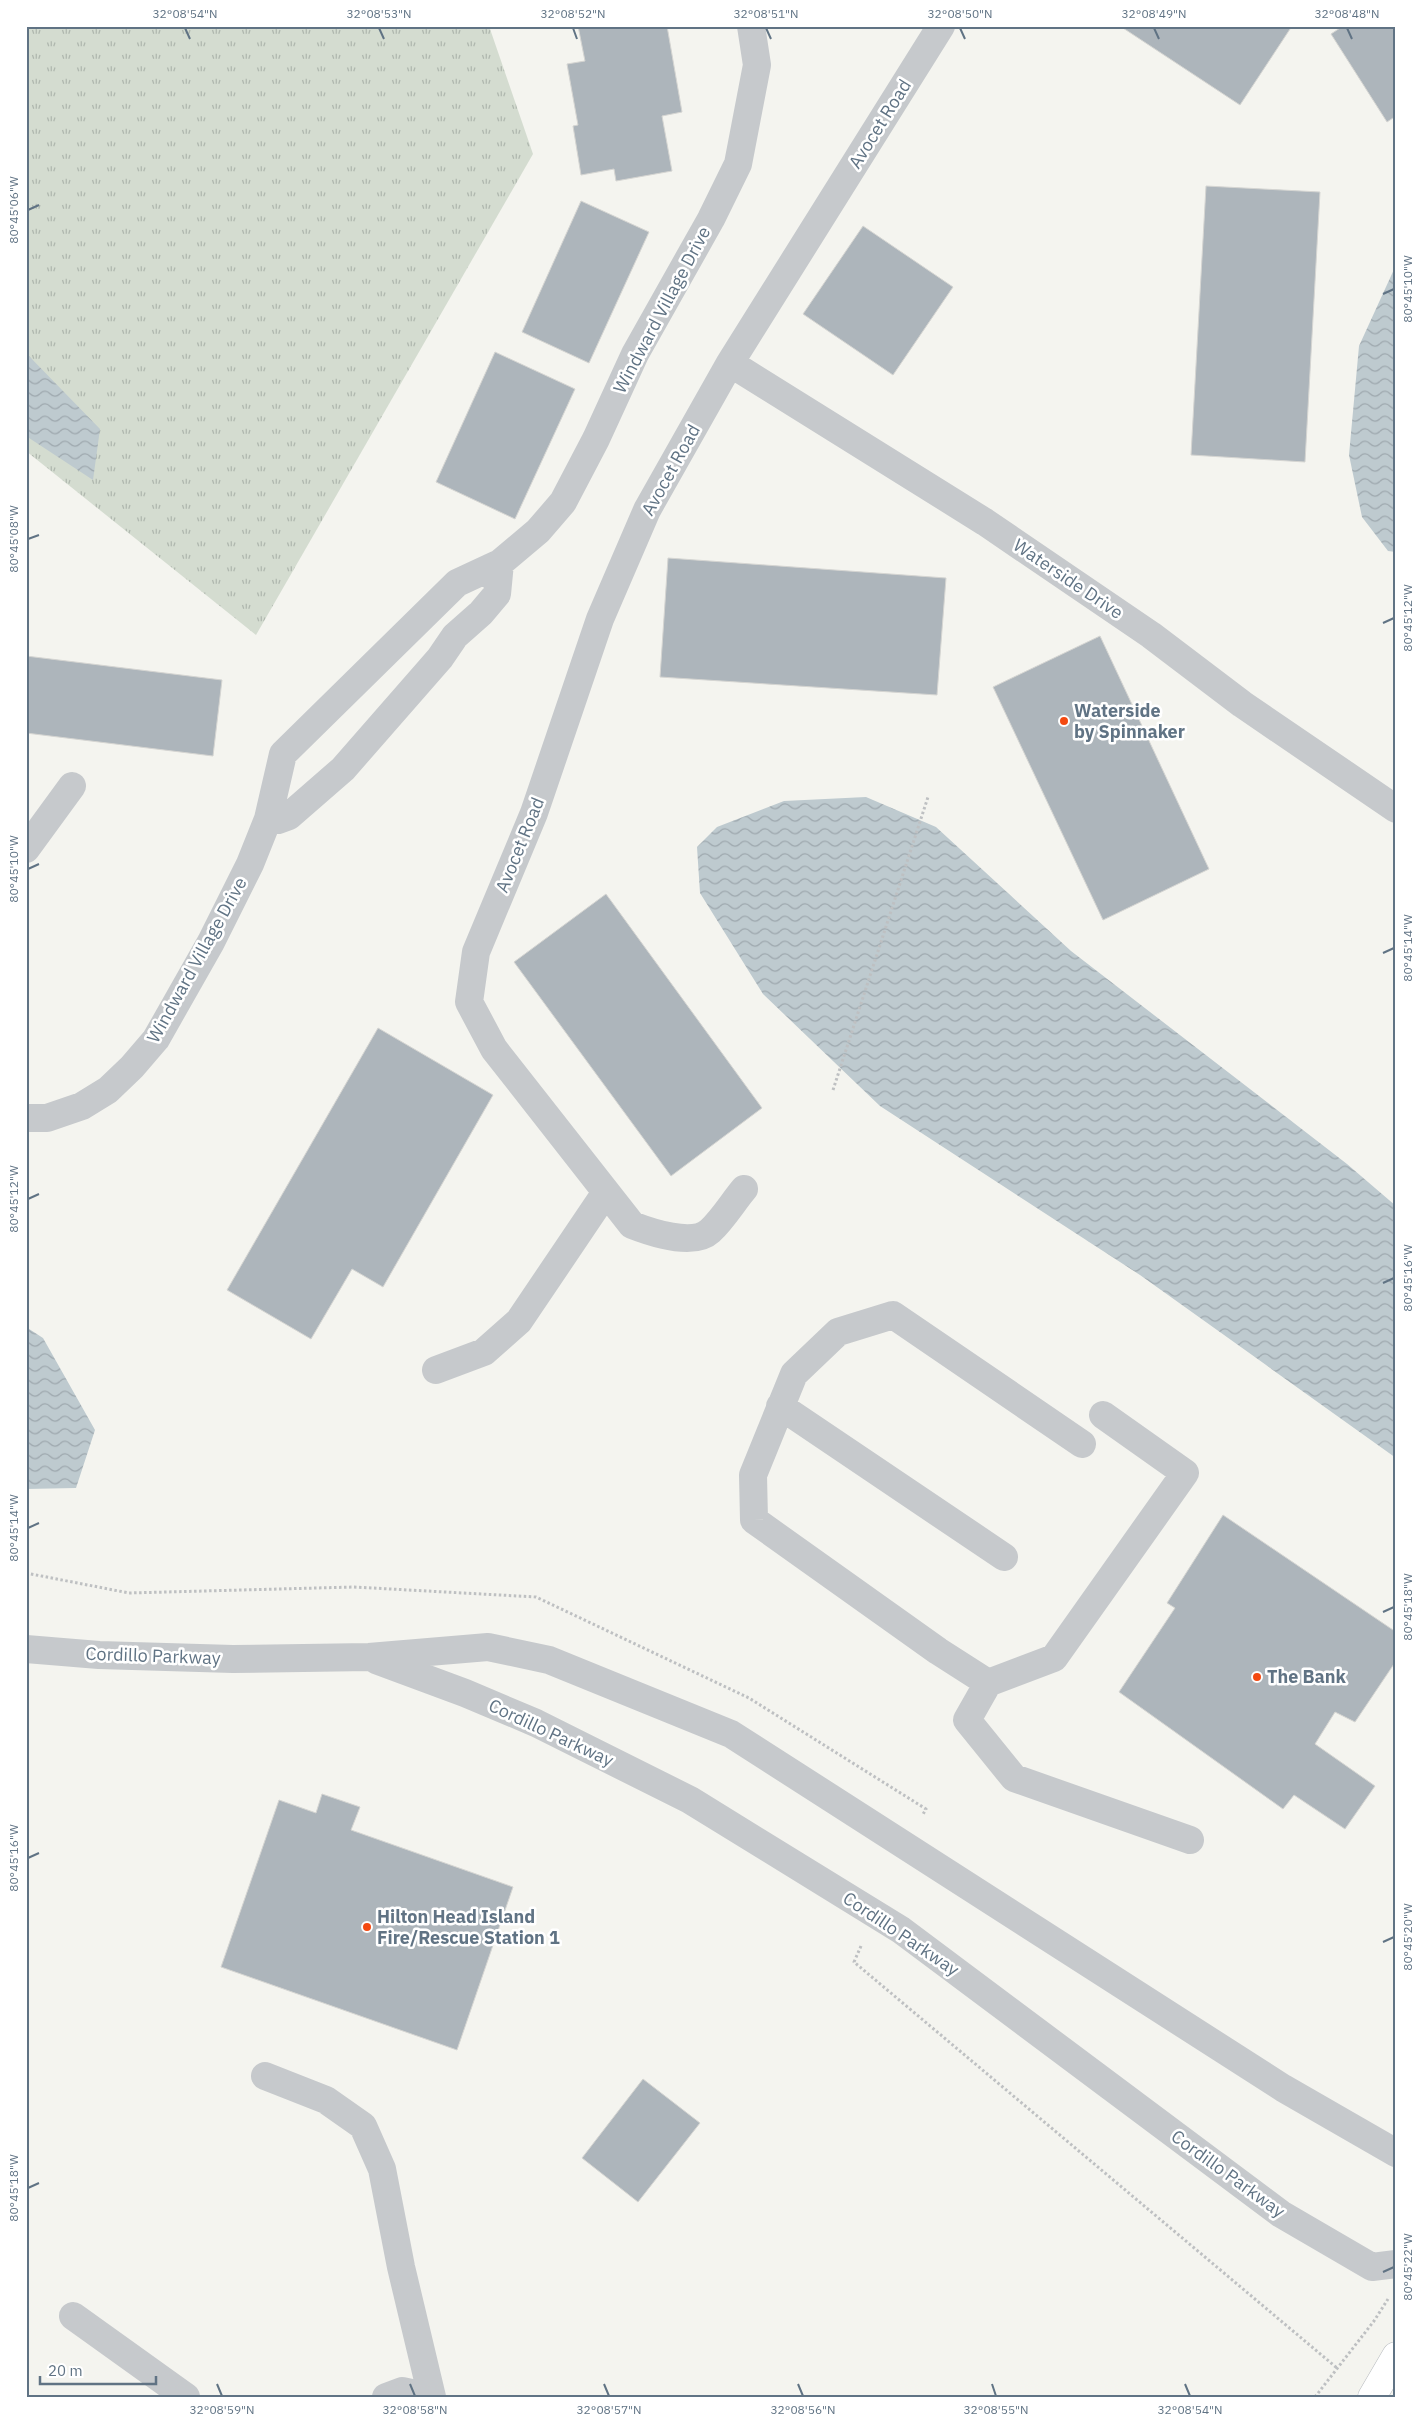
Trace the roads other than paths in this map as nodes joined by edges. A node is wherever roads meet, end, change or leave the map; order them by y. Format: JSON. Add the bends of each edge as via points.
{"nodes":[{"id":1,"x":751,"y":26,"type":"edge"},
{"id":2,"x":941,"y":26,"type":"edge"},
{"id":3,"x":730,"y":363,"type":"junction"},
{"id":4,"x":500,"y":563,"type":"junction"},
{"id":5,"x":72,"y":786,"type":"dead end"},
{"id":6,"x":1396,"y":809,"type":"edge"},
{"id":7,"x":268,"y":819,"type":"junction"},
{"id":8,"x":26,"y":849,"type":"edge"},
{"id":9,"x":26,"y":1118,"type":"edge"},
{"id":10,"x":744,"y":1188,"type":"dead end"},
{"id":11,"x":606,"y":1192,"type":"junction"},
{"id":12,"x":436,"y":1370,"type":"dead end"},
{"id":13,"x":780,"y":1406,"type":"junction"},
{"id":14,"x":1103,"y":1415,"type":"dead end"},
{"id":15,"x":1082,"y":1444,"type":"dead end"},
{"id":16,"x":1004,"y":1557,"type":"dead end"},
{"id":17,"x":26,"y":1649,"type":"edge"},
{"id":18,"x":369,"y":1657,"type":"junction"},
{"id":19,"x":988,"y":1683,"type":"junction"},
{"id":20,"x":1190,"y":1840,"type":"dead end"},
{"id":21,"x":265,"y":2076,"type":"dead end"},
{"id":22,"x":1396,"y":2152,"type":"edge"},
{"id":23,"x":1396,"y":2264,"type":"edge"},
{"id":24,"x":73,"y":2316,"type":"dead end"},
{"id":25,"x":1396,"y":2356,"type":"edge"},
{"id":26,"x":186,"y":2397,"type":"edge"},
{"id":27,"x":386,"y":2397,"type":"edge"},
{"id":28,"x":431,"y":2397,"type":"edge"},
{"id":29,"x":1372,"y":2397,"type":"edge"}],
"edges":[{"from":1,"to":4,"type":"street","name":"Windward Village Drive","via":[[757,66],[738,164],[635,354],[563,502],[538,532]]},
{"from":2,"to":3,"type":"street","name":"Avocet Road"},
{"from":3,"to":6,"type":"street","name":"Waterside Drive","via":[[985,522]]},
{"from":3,"to":11,"type":"street","name":"Avocet Road","via":[[647,510],[600,619],[534,813],[476,952],[469,1002],[494,1049]]},
{"from":4,"to":7,"type":"street","name":"Windward Village Drive","via":[[457,583],[283,754]]},
{"from":4,"to":7,"type":"street","via":[[498,594],[455,636],[440,658],[342,769],[289,816]]},
{"from":5,"to":8,"type":"street"},
{"from":7,"to":9,"type":"street","name":"Windward Village Drive","via":[[250,864],[211,942],[156,1039],[108,1090],[82,1106],[47,1118]]},
{"from":10,"to":11,"type":"street","name":"Avocet Road","via":[[709,1233],[687,1238],[658,1235],[632,1225]]},
{"from":11,"to":12,"type":"street","via":[[519,1321],[484,1352]]},
{"from":13,"to":15,"type":"street","via":[[794,1374],[838,1332],[893,1315]]},
{"from":13,"to":16,"type":"street"},
{"from":13,"to":19,"type":"street","via":[[753,1474],[754,1520]]},
{"from":14,"to":19,"type":"street","via":[[1185,1473],[1054,1658]]},
{"from":17,"to":18,"type":"street","name":"Cordillo Parkway","via":[[233,1659]]},
{"from":18,"to":22,"type":"street","name":"Cordillo Parkway","via":[[488,1648],[549,1660],[731,1734],[1283,2088]]},
{"from":18,"to":23,"type":"street","name":"Cordillo Parkway","via":[[536,1723],[690,1800],[901,1930],[1281,2214],[1372,2267]]},
{"from":19,"to":20,"type":"street","via":[[967,1720],[1014,1778]]},
{"from":21,"to":28,"type":"street","via":[[326,2100],[363,2126],[382,2169]]},
{"from":24,"to":26,"type":"street"},
{"from":25,"to":29,"type":"main road"},
{"from":27,"to":28,"type":"street","via":[[402,2391]]}]}
